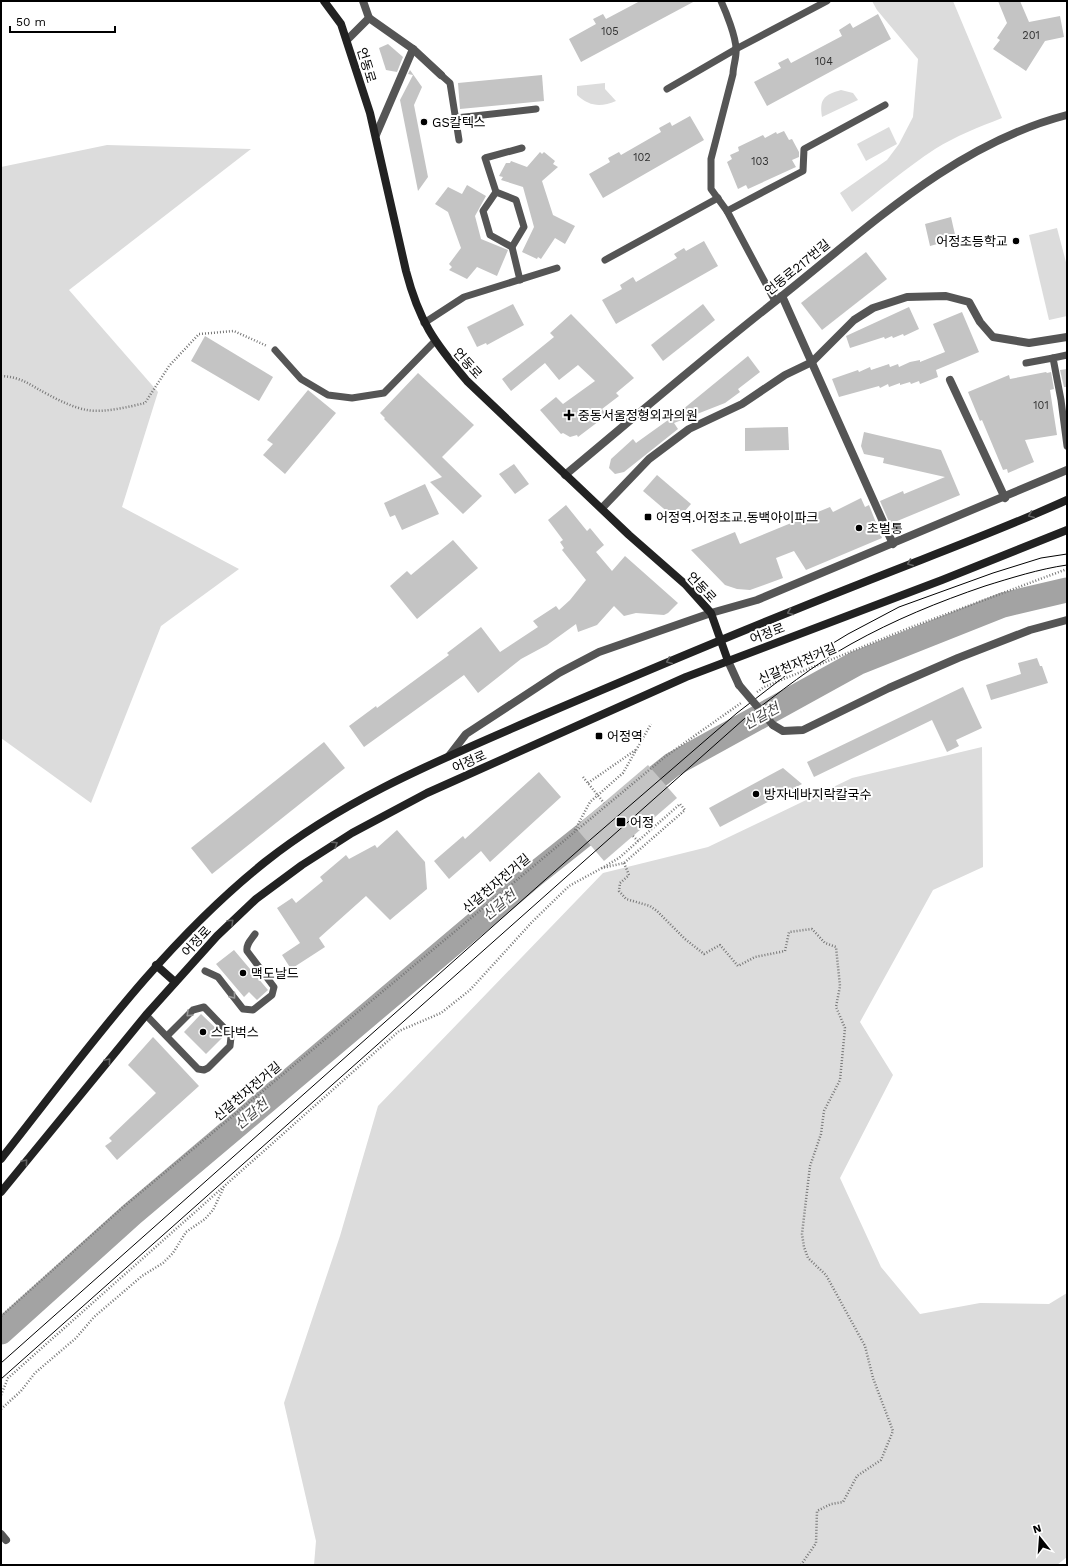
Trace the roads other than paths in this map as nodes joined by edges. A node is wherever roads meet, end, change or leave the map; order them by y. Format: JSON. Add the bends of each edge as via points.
{"nodes":[{"id":1,"x":324,"y":1,"type":"edge"},
{"id":2,"x":363,"y":1,"type":"edge"},
{"id":3,"x":721,"y":1,"type":"edge"},
{"id":4,"x":827,"y":1,"type":"edge"},
{"id":5,"x":369,"y":18,"type":"junction"},
{"id":6,"x":347,"y":40,"type":"junction"},
{"id":7,"x":413,"y":49,"type":"junction"},
{"id":8,"x":736,"y":49,"type":"junction"},
{"id":9,"x":441,"y":74,"type":"joint"},
{"id":10,"x":667,"y":89,"type":"dead end"},
{"id":11,"x":885,"y":105,"type":"dead end"},
{"id":12,"x":536,"y":109,"type":"dead end"},
{"id":13,"x":1067,"y":115,"type":"edge"},
{"id":14,"x":456,"y":118,"type":"junction"},
{"id":15,"x":376,"y":135,"type":"junction"},
{"id":16,"x":459,"y":140,"type":"dead end"},
{"id":17,"x":522,"y":148,"type":"dead end"},
{"id":18,"x":496,"y":192,"type":"junction"},
{"id":19,"x":718,"y":198,"type":"junction"},
{"id":20,"x":727,"y":211,"type":"junction"},
{"id":21,"x":512,"y":247,"type":"junction"},
{"id":22,"x":605,"y":260,"type":"dead end"},
{"id":23,"x":557,"y":268,"type":"dead end"},
{"id":24,"x":520,"y":280,"type":"junction"},
{"id":25,"x":782,"y":296,"type":"junction"},
{"id":26,"x":775,"y":301,"type":"junction"},
{"id":27,"x":424,"y":322,"type":"junction"},
{"id":28,"x":1067,"y":337,"type":"edge"},
{"id":29,"x":435,"y":341,"type":"junction"},
{"id":30,"x":275,"y":350,"type":"road end"},
{"id":31,"x":1067,"y":355,"type":"edge"},
{"id":32,"x":1053,"y":358,"type":"junction"},
{"id":33,"x":812,"y":362,"type":"junction"},
{"id":34,"x":1026,"y":363,"type":"dead end"},
{"id":35,"x":950,"y":380,"type":"dead end"},
{"id":36,"x":1064,"y":400,"type":"edge"},
{"id":37,"x":1067,"y":446,"type":"edge"},
{"id":38,"x":1067,"y":470,"type":"edge"},
{"id":39,"x":565,"y":474,"type":"junction"},
{"id":40,"x":1005,"y":498,"type":"junction"},
{"id":41,"x":1067,"y":500,"type":"edge"},
{"id":42,"x":602,"y":508,"type":"junction"},
{"id":43,"x":1067,"y":530,"type":"edge"},
{"id":44,"x":893,"y":544,"type":"junction"},
{"id":45,"x":711,"y":613,"type":"junction"},
{"id":46,"x":1067,"y":620,"type":"edge"},
{"id":47,"x":721,"y":639,"type":"junction"},
{"id":48,"x":728,"y":661,"type":"junction"},
{"id":49,"x":449,"y":756,"type":"junction"},
{"id":50,"x":255,"y":934,"type":"dead end"},
{"id":51,"x":156,"y":965,"type":"junction"},
{"id":52,"x":205,"y":971,"type":"dead end"},
{"id":53,"x":175,"y":982,"type":"junction"},
{"id":54,"x":146,"y":1015,"type":"junction"},
{"id":55,"x":167,"y":1036,"type":"junction"},
{"id":56,"x":1,"y":1159,"type":"edge"},
{"id":57,"x":1,"y":1192,"type":"edge"}],
"edges":[{"from":1,"to":6,"type":"main road","name":"언동로","via":[[342,24]]},
{"from":2,"to":5,"type":"street"},
{"from":3,"to":8,"type":"lane","via":[[727,13]]},
{"from":4,"to":8,"type":"lane"},
{"from":5,"to":6,"type":"street"},
{"from":5,"to":7,"type":"street"},
{"from":6,"to":15,"type":"main road","name":"언동로"},
{"from":7,"to":9,"type":"street"},
{"from":7,"to":15,"type":"street"},
{"from":8,"to":10,"type":"lane"},
{"from":8,"to":19,"type":"lane","via":[[733,74],[710,159],[711,189]]},
{"from":9,"to":14,"type":"lane","via":[[450,83]]},
{"from":11,"to":20,"type":"lane","via":[[804,149],[803,171]]},
{"from":12,"to":14,"type":"lane"},
{"from":13,"to":25,"type":"street","name":"언동로217번길","via":[[988,145],[943,171],[900,201]]},
{"from":14,"to":16,"type":"lane"},
{"from":15,"to":27,"type":"main road","name":"언동로","via":[[406,271]]},
{"from":17,"to":18,"type":"lane","via":[[485,158]]},
{"from":18,"to":21,"type":"lane","via":[[483,211],[490,234]]},
{"from":18,"to":21,"type":"lane","via":[[516,200],[524,227]]},
{"from":19,"to":20,"type":"lane"},
{"from":19,"to":22,"type":"lane"},
{"from":20,"to":26,"type":"lane"},
{"from":21,"to":24,"type":"lane"},
{"from":23,"to":24,"type":"lane"},
{"from":24,"to":27,"type":"lane","via":[[464,297]]},
{"from":25,"to":26,"type":"street","name":"언동로217번길"},
{"from":25,"to":33,"type":"street"},
{"from":26,"to":39,"type":"street","name":"언동로217번길"},
{"from":27,"to":29,"type":"main road","name":"언동로"},
{"from":28,"to":33,"type":"street","via":[[1029,343],[993,337],[980,322],[969,302],[946,296],[907,296],[873,308],[854,320]]},
{"from":29,"to":30,"type":"lane","via":[[384,393],[352,398],[328,394],[301,380]]},
{"from":29,"to":39,"type":"main road","name":"언동로","via":[[467,381]]},
{"from":31,"to":32,"type":"lane"},
{"from":32,"to":34,"type":"lane"},
{"from":32,"to":36,"type":"lane"},
{"from":33,"to":42,"type":"street","via":[[785,375],[742,404],[689,429],[649,459]]},
{"from":33,"to":44,"type":"street"},
{"from":35,"to":40,"type":"street"},
{"from":36,"to":37,"type":"lane"},
{"from":38,"to":40,"type":"street"},
{"from":39,"to":42,"type":"main road","name":"언동로"},
{"from":40,"to":44,"type":"street"},
{"from":41,"to":47,"type":"main road","name":"어정로","one_way":true},
{"from":42,"to":45,"type":"main road","name":"언동로","via":[[686,585]]},
{"from":43,"to":48,"type":"main road","name":"어정로"},
{"from":44,"to":45,"type":"street","via":[[756,600]]},
{"from":45,"to":47,"type":"main road","name":"언동로"},
{"from":45,"to":49,"type":"street","via":[[598,652],[559,673],[466,734]]},
{"from":46,"to":48,"type":"street","bridge":true,"via":[[1030,630],[958,658],[803,730],[782,731],[773,725],[739,685]]},
{"from":47,"to":48,"type":"main road","name":"언동로"},
{"from":47,"to":49,"type":"main road","name":"어정로","one_way":true},
{"from":53,"to":48,"type":"main road","name":"어정로","one_way":true,"via":[[216,936],[256,899],[302,865],[352,834],[427,793],[686,677]]},
{"from":49,"to":51,"type":"main road","name":"어정로","via":[[332,815],[266,861],[200,918]]},
{"from":52,"to":50,"type":"lane","one_way":true,"via":[[218,977],[243,1009],[253,1010],[272,995],[274,987],[248,951],[249,942]]},
{"from":51,"to":53,"type":"main road"},
{"from":51,"to":56,"type":"main road","name":"어정로"},
{"from":53,"to":54,"type":"main road","name":"어정로"},
{"from":54,"to":55,"type":"lane"},
{"from":57,"to":54,"type":"main road","name":"어정로","one_way":true},
{"from":55,"to":55,"type":"lane","one_way":true,"via":[[198,1069],[204,1070],[230,1046],[231,1042],[229,1033],[204,1007],[194,1010]]}]}
